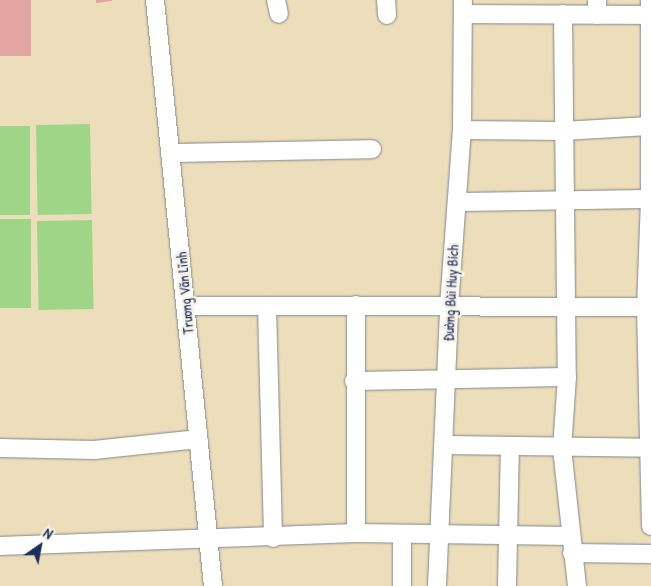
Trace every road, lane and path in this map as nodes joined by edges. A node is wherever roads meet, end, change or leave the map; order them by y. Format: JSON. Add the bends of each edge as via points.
{"nodes":[{"id":1,"x":155,"y":0,"type":"edge"},
{"id":2,"x":463,"y":7,"type":"edge"},
{"id":3,"x":650,"y":7,"type":"edge"},
{"id":4,"x":597,"y":8,"type":"edge"},
{"id":5,"x":563,"y":14,"type":"junction"},
{"id":6,"x":651,"y":60,"type":"edge"},
{"id":7,"x":649,"y":126,"type":"junction"},
{"id":8,"x":462,"y":130,"type":"junction"},
{"id":9,"x":563,"y":131,"type":"junction"},
{"id":10,"x":372,"y":149,"type":"dead end"},
{"id":11,"x":172,"y":153,"type":"junction"},
{"id":12,"x":650,"y":172,"type":"edge"},
{"id":13,"x":651,"y":199,"type":"edge"},
{"id":14,"x":564,"y":201,"type":"junction"},
{"id":15,"x":457,"y":202,"type":"junction"},
{"id":16,"x":356,"y":304,"type":"junction"},
{"id":17,"x":566,"y":305,"type":"junction"},
{"id":18,"x":186,"y":306,"type":"junction"},
{"id":19,"x":267,"y":306,"type":"junction"},
{"id":20,"x":449,"y":306,"type":"junction"},
{"id":21,"x":649,"y":307,"type":"edge"},
{"id":22,"x":650,"y":371,"type":"edge"},
{"id":23,"x":448,"y":377,"type":"junction"},
{"id":24,"x":567,"y":377,"type":"junction"},
{"id":25,"x":354,"y":381,"type":"junction"},
{"id":26,"x":198,"y":439,"type":"junction"},
{"id":27,"x":444,"y":445,"type":"junction"},
{"id":28,"x":510,"y":447,"type":"junction"},
{"id":29,"x":0,"y":448,"type":"edge"},
{"id":30,"x":562,"y":448,"type":"junction"},
{"id":31,"x":649,"y":448,"type":"junction"},
{"id":32,"x":651,"y":526,"type":"edge"},
{"id":33,"x":356,"y":534,"type":"junction"},
{"id":34,"x":402,"y":535,"type":"junction"},
{"id":35,"x":438,"y":535,"type":"junction"},
{"id":36,"x":507,"y":537,"type":"junction"},
{"id":37,"x":273,"y":538,"type":"junction"},
{"id":38,"x":209,"y":539,"type":"junction"},
{"id":39,"x":572,"y":544,"type":"junction"},
{"id":40,"x":0,"y":546,"type":"edge"},
{"id":41,"x":651,"y":554,"type":"edge"},
{"id":42,"x":213,"y":586,"type":"edge"},
{"id":43,"x":402,"y":586,"type":"edge"},
{"id":44,"x":438,"y":586,"type":"edge"},
{"id":45,"x":507,"y":586,"type":"edge"},
{"id":46,"x":577,"y":586,"type":"edge"}],
"edges":[{"from":1,"to":11,"type":"street","name":"Trương Văn Lĩnh"},
{"from":2,"to":5,"type":"street"},
{"from":2,"to":8,"type":"street","name":"Đường Bùi Huy Bích"},
{"from":3,"to":4,"type":"street"},
{"from":3,"to":6,"type":"street"},
{"from":4,"to":5,"type":"street"},
{"from":5,"to":9,"type":"street"},
{"from":6,"to":7,"type":"street"},
{"from":7,"to":9,"type":"street"},
{"from":7,"to":12,"type":"street"},
{"from":8,"to":9,"type":"street"},
{"from":8,"to":15,"type":"street","name":"Đường Bùi Huy Bích"},
{"from":9,"to":14,"type":"street"},
{"from":10,"to":11,"type":"street"},
{"from":11,"to":18,"type":"street","name":"Trương Văn Lĩnh"},
{"from":12,"to":13,"type":"street"},
{"from":13,"to":14,"type":"street"},
{"from":13,"to":21,"type":"street"},
{"from":14,"to":15,"type":"street"},
{"from":14,"to":17,"type":"street"},
{"from":15,"to":20,"type":"street","name":"Đường Bùi Huy Bích"},
{"from":16,"to":19,"type":"street"},
{"from":16,"to":20,"type":"street"},
{"from":16,"to":25,"type":"street"},
{"from":17,"to":20,"type":"street"},
{"from":17,"to":21,"type":"street"},
{"from":17,"to":24,"type":"street"},
{"from":18,"to":19,"type":"street"},
{"from":18,"to":26,"type":"street","name":"Trương Văn Lĩnh"},
{"from":19,"to":37,"type":"street"},
{"from":20,"to":23,"type":"street","name":"Đường Bùi Huy Bích"},
{"from":21,"to":22,"type":"street"},
{"from":22,"to":31,"type":"street"},
{"from":23,"to":24,"type":"street"},
{"from":23,"to":25,"type":"street"},
{"from":23,"to":27,"type":"street","name":"Đường Bùi Huy Bích"},
{"from":24,"to":30,"type":"street"},
{"from":25,"to":33,"type":"street"},
{"from":26,"to":29,"type":"street","via":[[94,450]]},
{"from":26,"to":38,"type":"street","name":"Trương Văn Lĩnh"},
{"from":27,"to":28,"type":"street"},
{"from":27,"to":35,"type":"street","name":"Đường Bùi Huy Bích"},
{"from":28,"to":30,"type":"street"},
{"from":28,"to":36,"type":"street"},
{"from":30,"to":31,"type":"street"},
{"from":30,"to":39,"type":"street"},
{"from":31,"to":32,"type":"street"},
{"from":33,"to":34,"type":"street"},
{"from":33,"to":37,"type":"street"},
{"from":34,"to":35,"type":"street"},
{"from":34,"to":43,"type":"street"},
{"from":35,"to":36,"type":"street"},
{"from":35,"to":44,"type":"street","name":"Đường Bùi Huy Bích"},
{"from":36,"to":39,"type":"street"},
{"from":36,"to":45,"type":"street"},
{"from":37,"to":38,"type":"street"},
{"from":38,"to":40,"type":"street"},
{"from":38,"to":42,"type":"street","name":"Trương Văn Lĩnh"},
{"from":39,"to":41,"type":"street"},
{"from":39,"to":46,"type":"street"}]}
